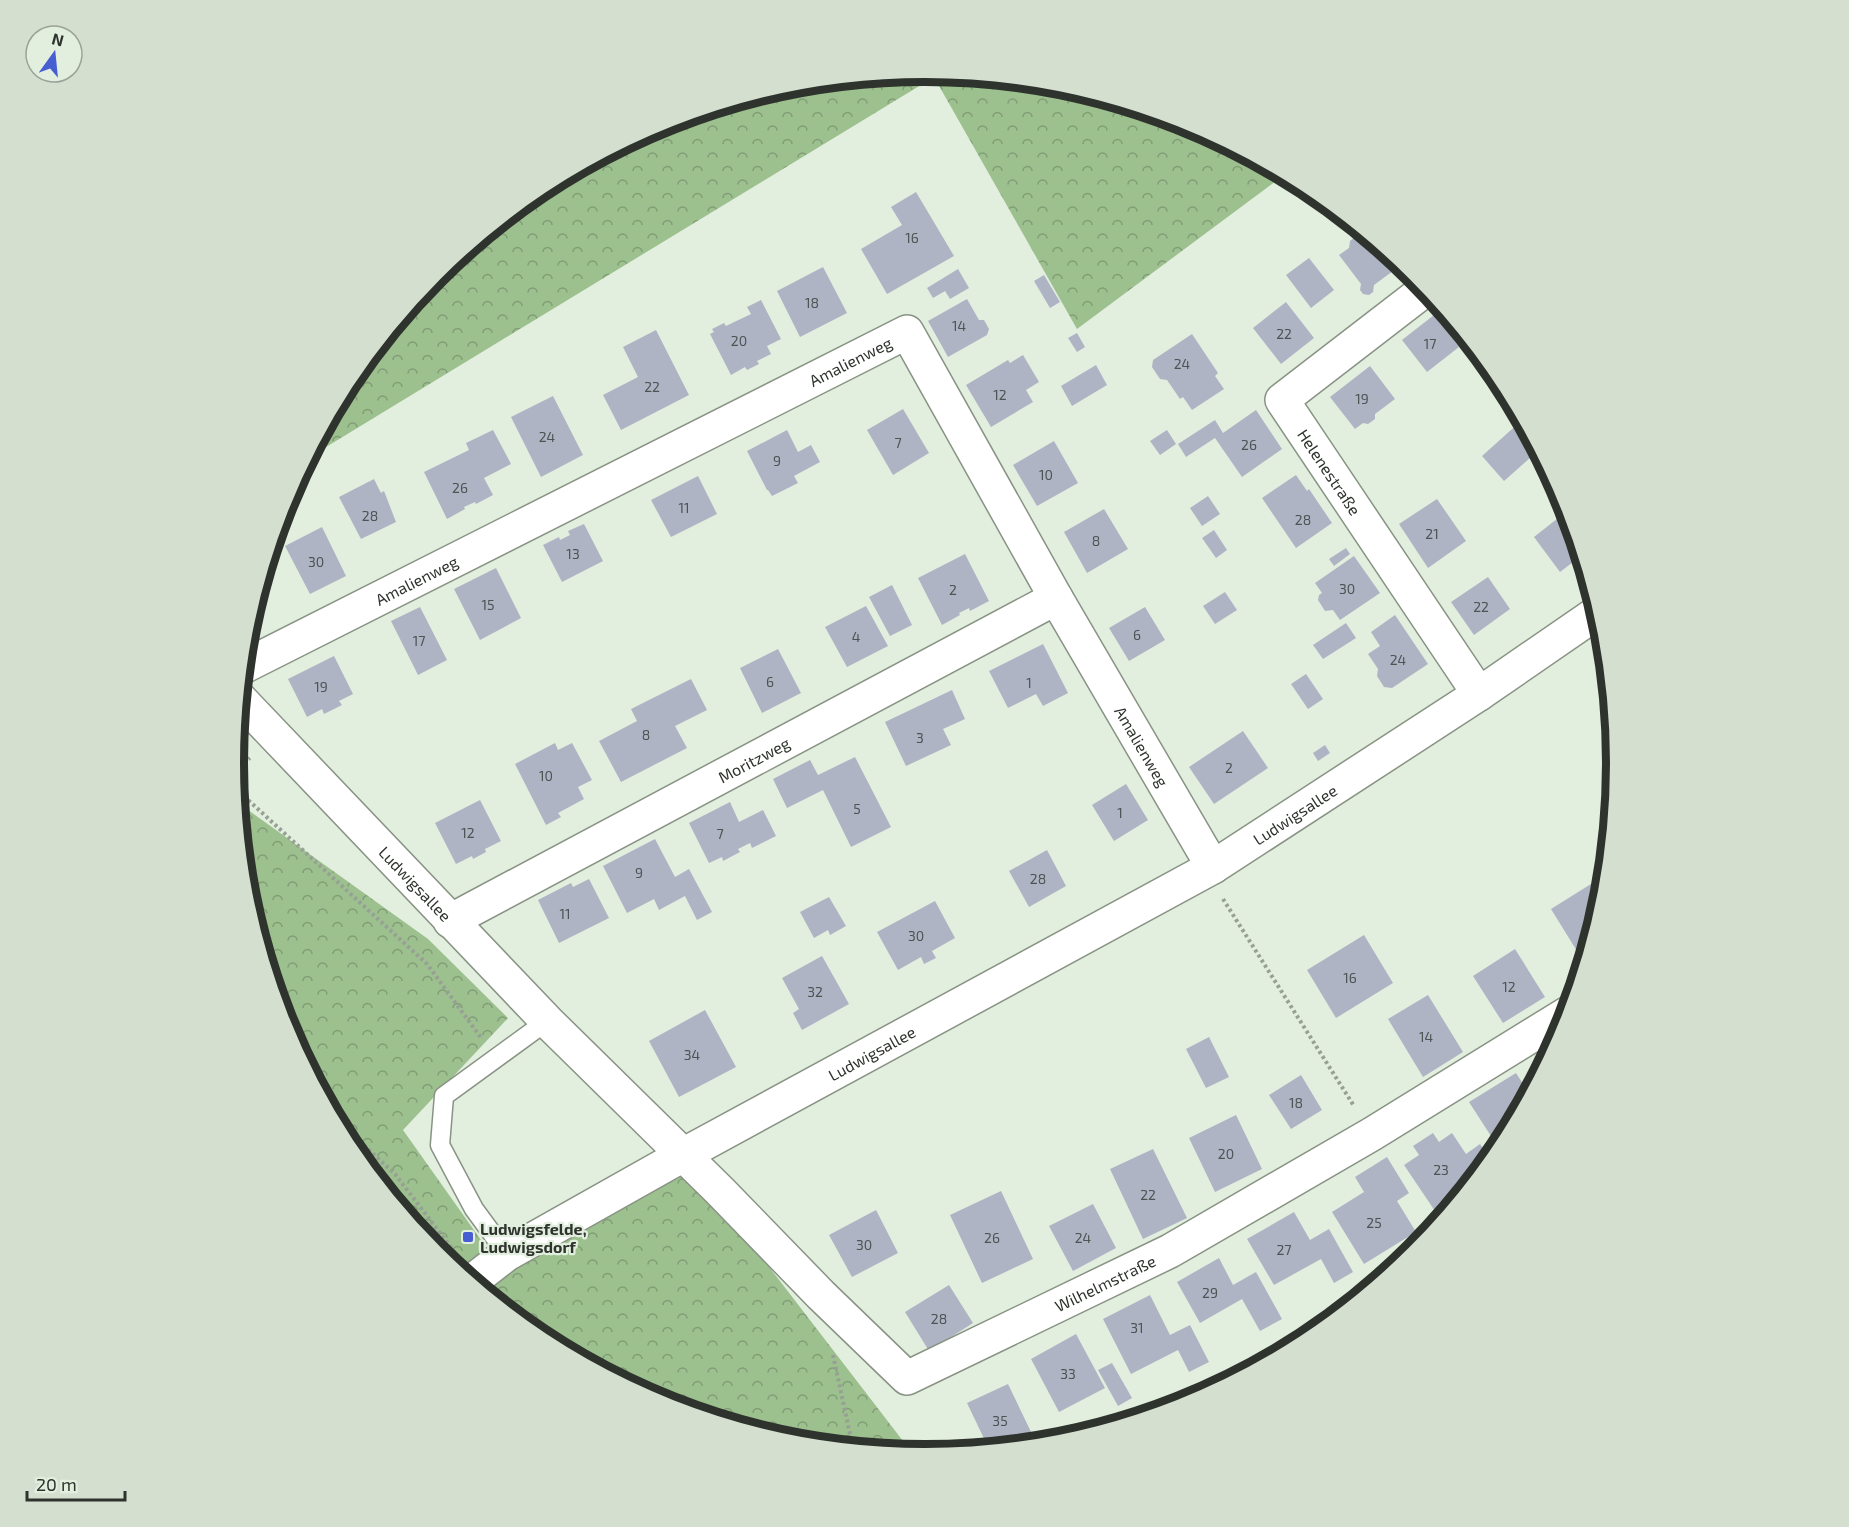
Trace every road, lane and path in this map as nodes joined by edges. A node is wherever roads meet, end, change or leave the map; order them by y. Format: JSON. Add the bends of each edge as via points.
{"nodes":[{"id":1,"x":1419,"y":295,"type":"edge"},
{"id":2,"x":1056,"y":598,"type":"junction"},
{"id":3,"x":1589,"y":618,"type":"edge"},
{"id":4,"x":251,"y":663,"type":"edge"},
{"id":5,"x":1479,"y":693,"type":"junction"},
{"id":6,"x":246,"y":706,"type":"edge"},
{"id":7,"x":251,"y":757,"type":"dead end"},
{"id":8,"x":244,"y":762,"type":"edge"},
{"id":9,"x":245,"y":796,"type":"edge"},
{"id":10,"x":1209,"y":869,"type":"junction"},
{"id":11,"x":450,"y":921,"type":"junction"},
{"id":12,"x":547,"y":1021,"type":"junction"},
{"id":13,"x":1555,"y":1021,"type":"edge"},
{"id":14,"x":495,"y":1058,"type":"junction"},
{"id":15,"x":1372,"y":1134,"type":"junction"},
{"id":16,"x":355,"y":1137,"type":"edge"},
{"id":17,"x":683,"y":1155,"type":"junction"},
{"id":18,"x":455,"y":1254,"type":"dead end"},
{"id":19,"x":488,"y":1269,"type":"edge"},
{"id":20,"x":515,"y":1308,"type":"edge"},
{"id":21,"x":833,"y":1354,"type":"dead end"},
{"id":22,"x":851,"y":1440,"type":"edge"}],
"edges":[{"from":1,"to":5,"type":"street","name":"Helenestraße","via":[[1282,400]]},
{"from":2,"to":4,"type":"street","name":"Amalienweg","via":[[907,332]]},
{"from":2,"to":10,"type":"street","name":"Amalienweg"},
{"from":2,"to":11,"type":"street","name":"Moritzweg"},
{"from":3,"to":5,"type":"street","name":"Ludwigsallee"},
{"from":5,"to":10,"type":"street","name":"Ludwigsallee"},
{"from":6,"to":11,"type":"street","name":"Ludwigsallee"},
{"from":7,"to":8,"type":"path"},
{"from":9,"to":14,"type":"path","via":[[427,964]]},
{"from":10,"to":15,"type":"path"},
{"from":10,"to":17,"type":"street","name":"Ludwigsallee"},
{"from":11,"to":12,"type":"street","name":"Ludwigsallee"},
{"from":12,"to":14,"type":"lane"},
{"from":12,"to":17,"type":"street","name":"Ludwigsallee"},
{"from":13,"to":15,"type":"street","name":"Wilhelmstraße"},
{"from":14,"to":19,"type":"lane","via":[[444,1096],[440,1145],[474,1209]]},
{"from":15,"to":17,"type":"street","name":"Wilhelmstraße","via":[[1170,1251],[907,1378]]},
{"from":16,"to":18,"type":"path","via":[[395,1174]]},
{"from":17,"to":19,"type":"street"},
{"from":19,"to":20,"type":"path"},
{"from":21,"to":22,"type":"path"}]}
